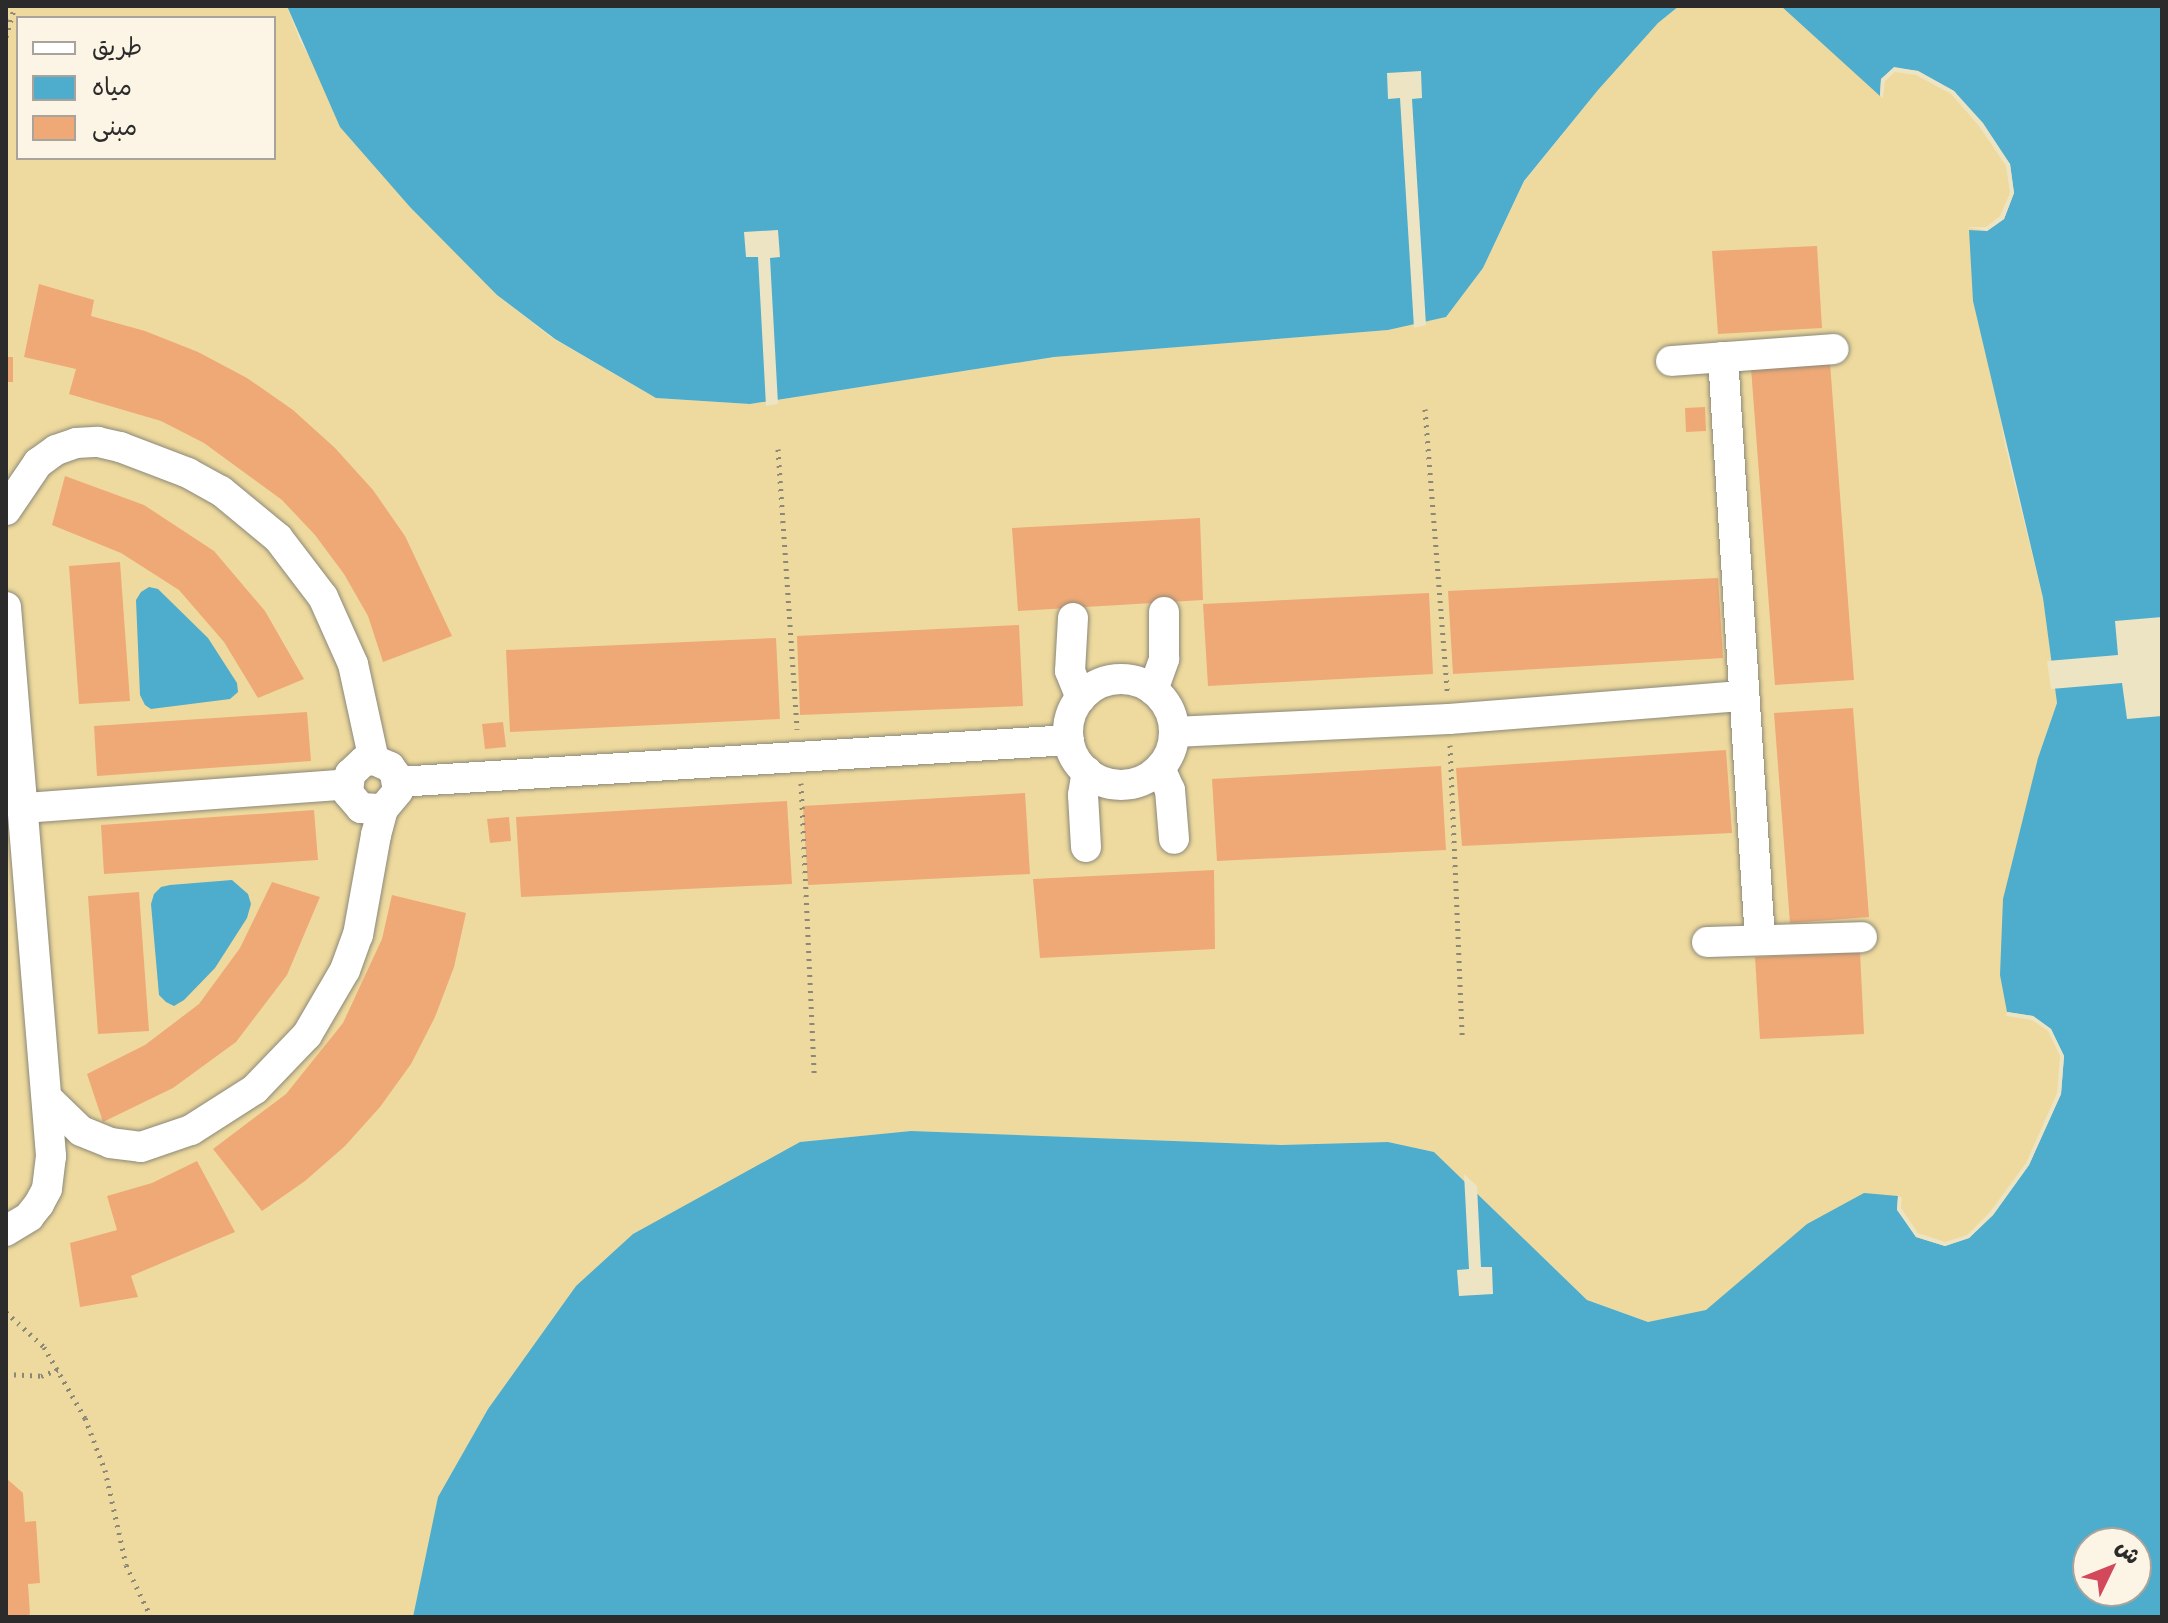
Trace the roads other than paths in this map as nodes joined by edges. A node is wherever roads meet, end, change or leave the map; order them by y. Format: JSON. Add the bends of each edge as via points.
{"nodes":[{"id":1,"x":1834,"y":349,"type":"dead end"},
{"id":2,"x":1723,"y":357,"type":"junction"},
{"id":3,"x":1671,"y":361,"type":"dead end"},
{"id":4,"x":6,"y":510,"type":"edge"},
{"id":5,"x":6,"y":607,"type":"edge"},
{"id":6,"x":1164,"y":612,"type":"dead end"},
{"id":7,"x":1073,"y":618,"type":"dead end"},
{"id":8,"x":1153,"y":690,"type":"junction"},
{"id":9,"x":1744,"y":696,"type":"junction"},
{"id":10,"x":1081,"y":698,"type":"junction"},
{"id":11,"x":1174,"y":732,"type":"junction"},
{"id":12,"x":1069,"y":740,"type":"junction"},
{"id":13,"x":374,"y":760,"type":"junction"},
{"id":14,"x":1160,"y":768,"type":"junction"},
{"id":15,"x":1087,"y":771,"type":"junction"},
{"id":16,"x":398,"y":782,"type":"junction"},
{"id":17,"x":347,"y":784,"type":"junction"},
{"id":18,"x":24,"y":808,"type":"junction"},
{"id":19,"x":383,"y":809,"type":"junction"},
{"id":20,"x":1174,"y":839,"type":"dead end"},
{"id":21,"x":1086,"y":847,"type":"dead end"},
{"id":22,"x":1862,"y":937,"type":"dead end"},
{"id":23,"x":1760,"y":940,"type":"junction"},
{"id":24,"x":1707,"y":942,"type":"dead end"},
{"id":25,"x":47,"y":1098,"type":"junction"},
{"id":26,"x":6,"y":1231,"type":"edge"}],
"edges":[{"from":1,"to":2,"type":"street"},
{"from":2,"to":3,"type":"street"},
{"from":2,"to":9,"type":"street"},
{"from":4,"to":13,"type":"street","via":[[38,463],[76,443],[120,447],[221,491],[278,538],[323,597],[353,664]]},
{"from":5,"to":18,"type":"street"},
{"from":6,"to":8,"type":"street","via":[[1164,659]]},
{"from":7,"to":10,"type":"street","via":[[1070,671]]},
{"from":8,"to":10,"type":"street","via":[[1117,678]]},
{"from":8,"to":11,"type":"street","via":[[1172,715]]},
{"from":9,"to":11,"type":"street","via":[[1449,719]]},
{"from":9,"to":23,"type":"street"},
{"from":10,"to":12,"type":"street","via":[[1069,723]]},
{"from":11,"to":14,"type":"street","via":[[1171,751]]},
{"from":12,"to":15,"type":"street"},
{"from":12,"to":16,"type":"street"},
{"from":13,"to":16,"type":"street","via":[[390,767]]},
{"from":13,"to":17,"type":"street","via":[[356,766]]},
{"from":14,"to":15,"type":"street","via":[[1126,785]]},
{"from":14,"to":20,"type":"street","via":[[1170,790]]},
{"from":15,"to":21,"type":"street"},
{"from":16,"to":19,"type":"street","via":[[394,799]]},
{"from":17,"to":18,"type":"street"},
{"from":17,"to":19,"type":"street","via":[[361,808]]},
{"from":18,"to":25,"type":"street"},
{"from":19,"to":25,"type":"street","via":[[364,911],[345,970],[307,1035],[255,1089],[191,1130],[141,1147],[110,1143],[81,1131]]},
{"from":22,"to":23,"type":"street"},
{"from":23,"to":24,"type":"street"},
{"from":25,"to":26,"type":"street","via":[[47,1189],[29,1217]]}]}
